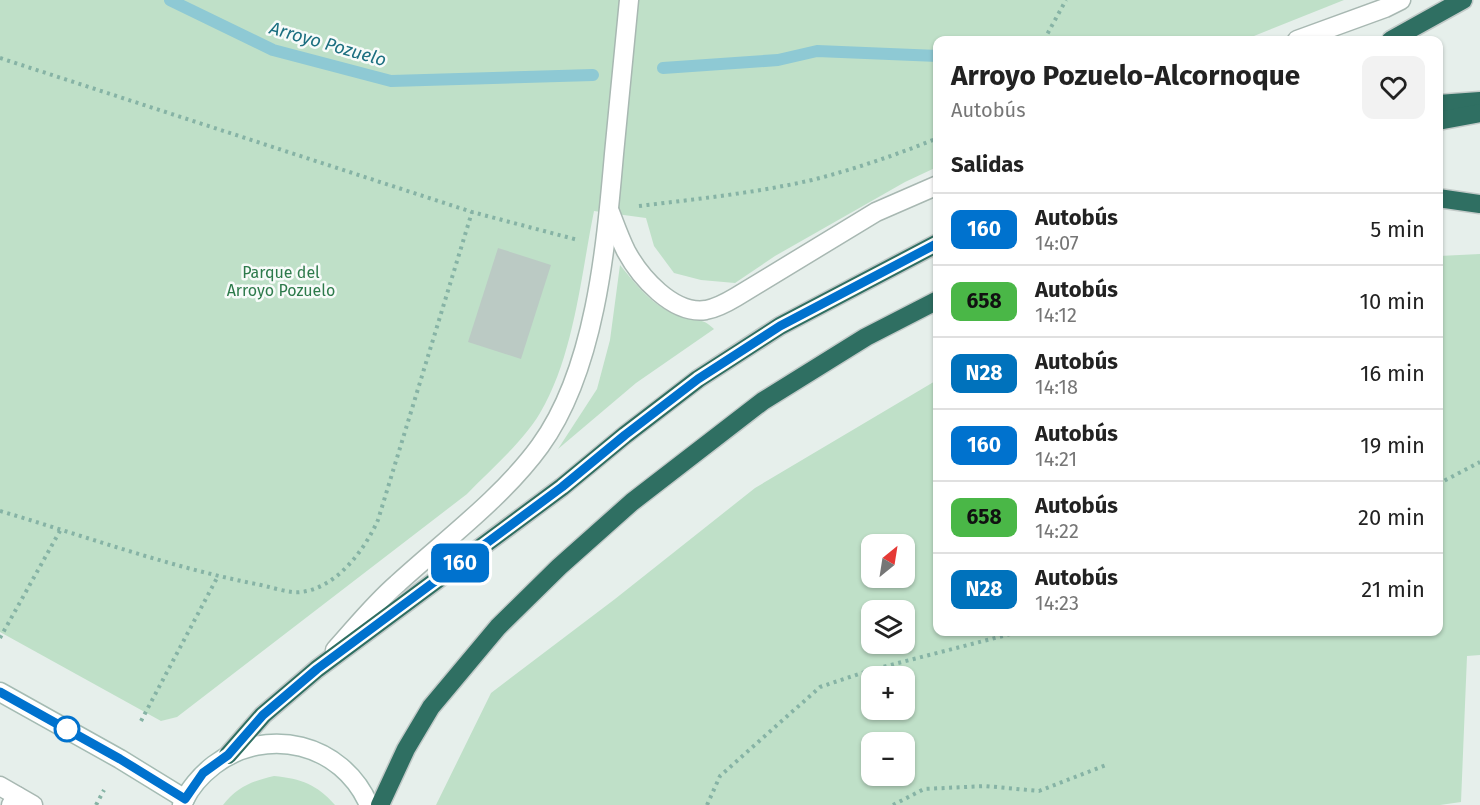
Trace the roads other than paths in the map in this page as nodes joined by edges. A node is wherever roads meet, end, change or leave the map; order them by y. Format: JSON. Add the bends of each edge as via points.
{"nodes":[{"id":1,"x":629,"y":0,"type":"edge"},
{"id":2,"x":1401,"y":0,"type":"edge"},
{"id":3,"x":1463,"y":0,"type":"edge"},
{"id":4,"x":1308,"y":36,"type":"edge"},
{"id":5,"x":1399,"y":36,"type":"edge"},
{"id":6,"x":1480,"y":101,"type":"edge"},
{"id":7,"x":1443,"y":104,"type":"edge"},
{"id":8,"x":1480,"y":113,"type":"edge"},
{"id":9,"x":1443,"y":120,"type":"edge"},
{"id":10,"x":933,"y":187,"type":"edge"},
{"id":11,"x":1443,"y":199,"type":"edge"},
{"id":12,"x":1480,"y":204,"type":"edge"},
{"id":13,"x":609,"y":210,"type":"junction"},
{"id":14,"x":933,"y":246,"type":"edge"},
{"id":15,"x":933,"y":303,"type":"edge"},
{"id":16,"x":317,"y":669,"type":"junction"},
{"id":17,"x":0,"y":692,"type":"edge"},
{"id":18,"x":228,"y":755,"type":"junction"},
{"id":19,"x":0,"y":786,"type":"edge"},
{"id":20,"x":14,"y":800,"type":"edge"},
{"id":21,"x":184,"y":802,"type":"edge"},
{"id":22,"x":33,"y":805,"type":"edge"},
{"id":23,"x":369,"y":805,"type":"edge"},
{"id":24,"x":381,"y":805,"type":"edge"}],
"edges":[{"from":1,"to":13,"type":"main road"},
{"from":2,"to":4,"type":"main road"},
{"from":3,"to":5,"type":"highway"},
{"from":6,"to":7,"type":"highway"},
{"from":8,"to":9,"type":"highway"},
{"from":10,"to":13,"type":"main road","via":[[876,212],[736,297],[703,310],[670,301],[652,287],[627,252]]},
{"from":11,"to":12,"type":"highway"},
{"from":13,"to":16,"type":"main road","via":[[590,328],[558,417],[540,446],[510,481],[395,586]]},
{"from":14,"to":16,"type":"highway","via":[[780,326],[698,379],[553,494]]},
{"from":15,"to":24,"type":"highway","via":[[867,337],[763,401],[632,502],[559,567],[498,627],[431,707],[406,749]]},
{"from":16,"to":18,"type":"highway","via":[[263,715]]},
{"from":17,"to":21,"type":"main road","via":[[120,759]]},
{"from":18,"to":21,"type":"main road","via":[[203,773]]},
{"from":18,"to":23,"type":"main road","via":[[259,744],[288,744],[318,752],[343,768],[363,791]]},
{"from":19,"to":20,"type":"main road"},
{"from":20,"to":22,"type":"main road"}]}
